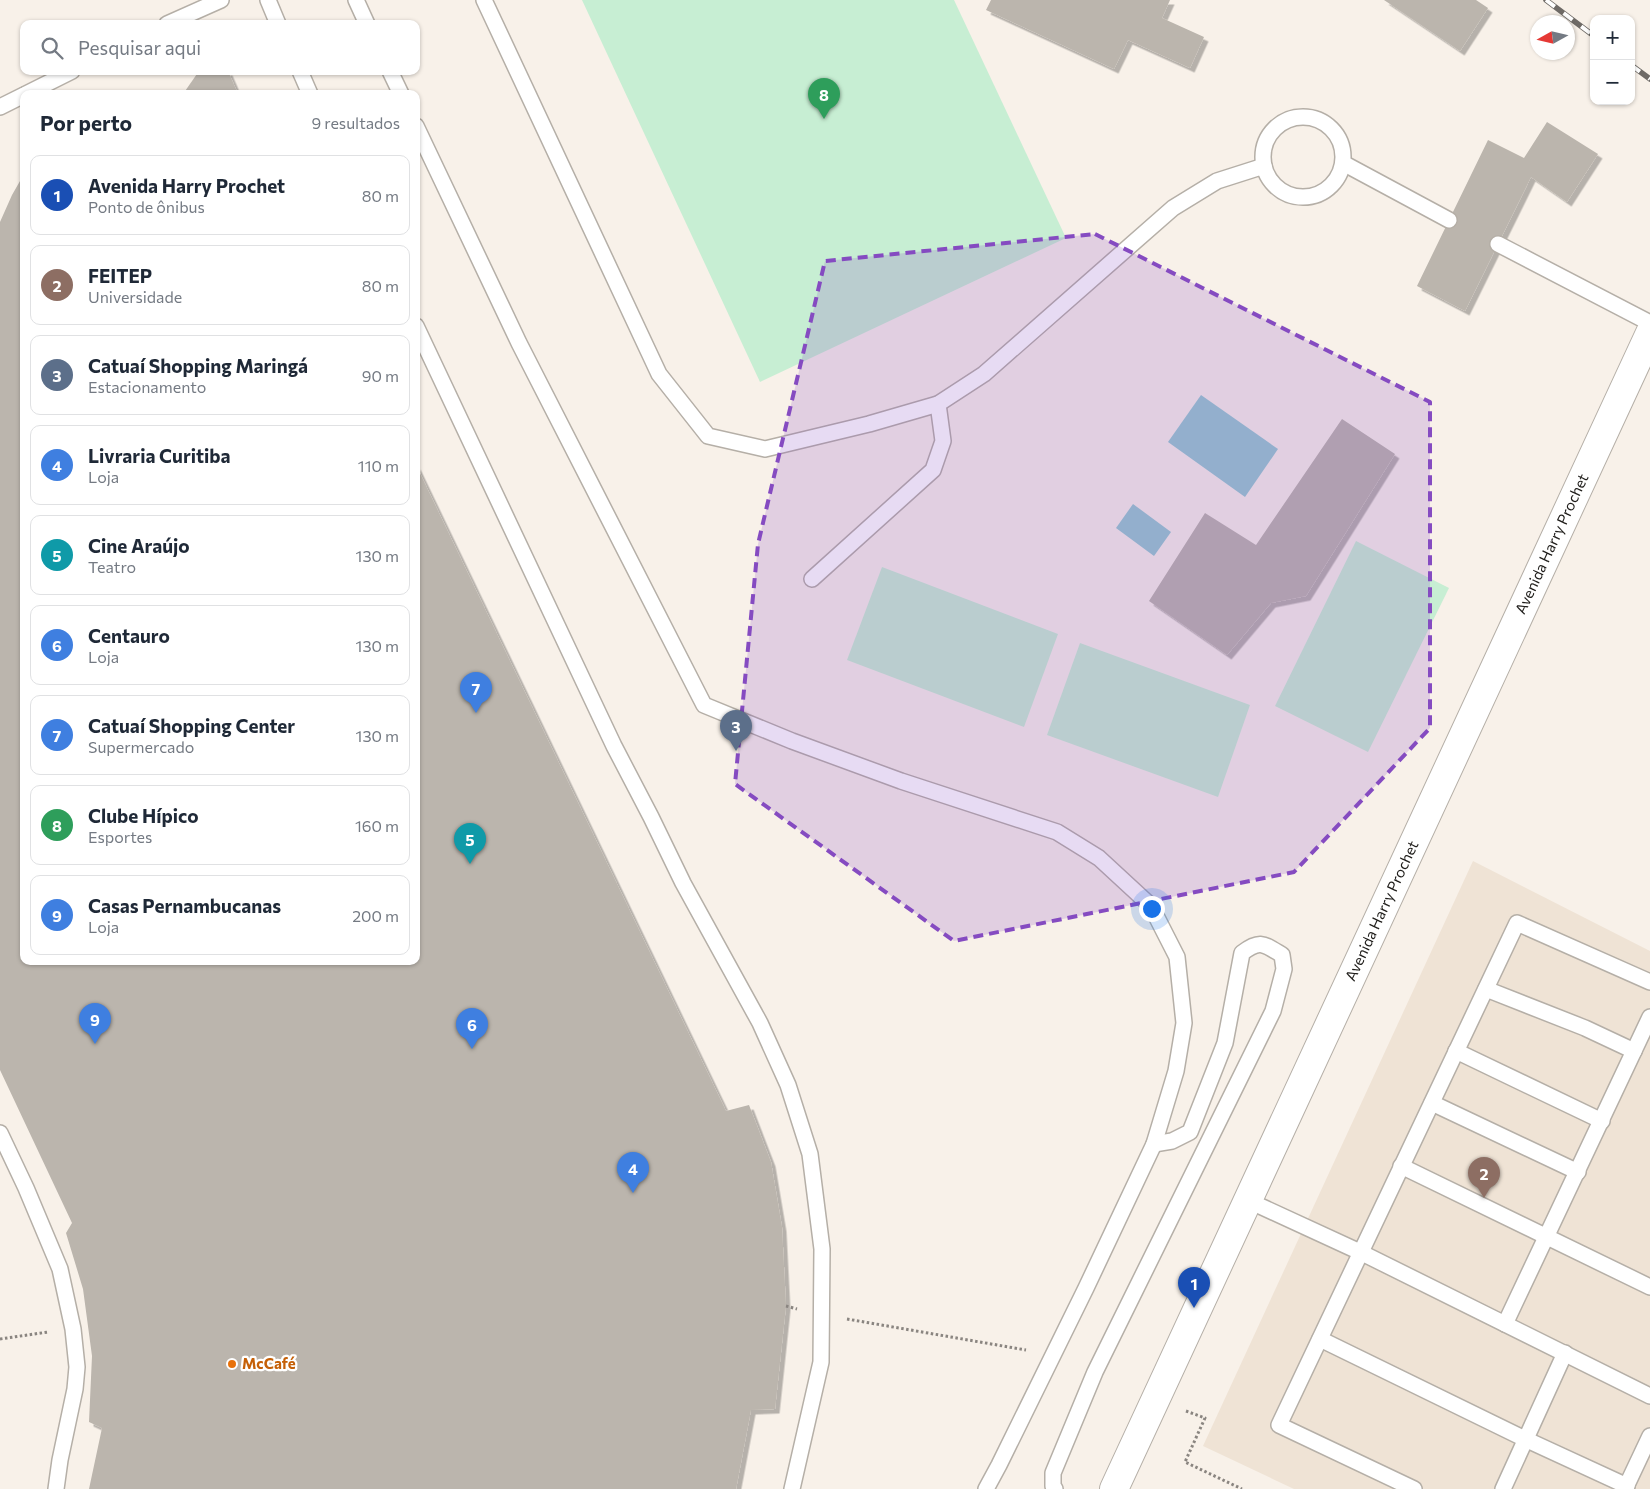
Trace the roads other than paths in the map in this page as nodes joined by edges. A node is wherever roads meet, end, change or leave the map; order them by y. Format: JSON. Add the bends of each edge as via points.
{"nodes":[{"id":1,"x":221,"y":0,"type":"edge"},
{"id":2,"x":268,"y":0,"type":"edge"},
{"id":3,"x":356,"y":0,"type":"edge"},
{"id":4,"x":484,"y":0,"type":"edge"},
{"id":5,"x":177,"y":20,"type":"edge"},
{"id":6,"x":276,"y":20,"type":"edge"},
{"id":7,"x":365,"y":20,"type":"edge"},
{"id":8,"x":64,"y":75,"type":"edge"},
{"id":9,"x":302,"y":75,"type":"edge"},
{"id":10,"x":392,"y":75,"type":"edge"},
{"id":11,"x":33,"y":90,"type":"edge"},
{"id":12,"x":308,"y":90,"type":"edge"},
{"id":13,"x":399,"y":90,"type":"edge"},
{"id":14,"x":20,"y":96,"type":"edge"},
{"id":15,"x":0,"y":106,"type":"edge"},
{"id":16,"x":420,"y":134,"type":"edge"},
{"id":17,"x":1343,"y":163,"type":"junction"},
{"id":18,"x":1264,"y":166,"type":"junction"},
{"id":19,"x":1449,"y":220,"type":"dead end"},
{"id":20,"x":1498,"y":244,"type":"dead end"},
{"id":21,"x":1650,"y":322,"type":"edge"},
{"id":22,"x":1650,"y":333,"type":"edge"},
{"id":23,"x":420,"y":334,"type":"edge"},
{"id":24,"x":938,"y":404,"type":"junction"},
{"id":25,"x":812,"y":578,"type":"dead end"},
{"id":26,"x":1650,"y":982,"type":"edge"},
{"id":27,"x":1486,"y":989,"type":"junction"},
{"id":28,"x":1650,"y":1017,"type":"edge"},
{"id":29,"x":1456,"y":1050,"type":"junction"},
{"id":30,"x":1634,"y":1051,"type":"junction"},
{"id":31,"x":1432,"y":1103,"type":"junction"},
{"id":32,"x":1602,"y":1121,"type":"junction"},
{"id":33,"x":0,"y":1133,"type":"edge"},
{"id":34,"x":1154,"y":1144,"type":"junction"},
{"id":35,"x":1401,"y":1166,"type":"junction"},
{"id":36,"x":1578,"y":1172,"type":"junction"},
{"id":37,"x":1248,"y":1200,"type":"junction"},
{"id":38,"x":1547,"y":1238,"type":"junction"},
{"id":39,"x":1360,"y":1252,"type":"junction"},
{"id":40,"x":1650,"y":1287,"type":"edge"},
{"id":41,"x":1505,"y":1324,"type":"junction"},
{"id":42,"x":1320,"y":1339,"type":"junction"},
{"id":43,"x":1565,"y":1353,"type":"junction"},
{"id":44,"x":1650,"y":1396,"type":"edge"},
{"id":45,"x":1650,"y":1436,"type":"edge"},
{"id":46,"x":1525,"y":1439,"type":"junction"},
{"id":47,"x":1626,"y":1487,"type":"edge"},
{"id":48,"x":56,"y":1489,"type":"edge"},
{"id":49,"x":792,"y":1489,"type":"edge"},
{"id":50,"x":986,"y":1489,"type":"edge"},
{"id":51,"x":1055,"y":1489,"type":"edge"},
{"id":52,"x":1114,"y":1489,"type":"edge"},
{"id":53,"x":1414,"y":1489,"type":"edge"},
{"id":54,"x":1503,"y":1489,"type":"edge"}],
"edges":[{"from":1,"to":5,"type":"lane"},
{"from":2,"to":6,"type":"lane"},
{"from":3,"to":7,"type":"lane"},
{"from":4,"to":24,"type":"lane","via":[[659,374],[708,436],[764,449]]},
{"from":8,"to":11,"type":"lane"},
{"from":9,"to":12,"type":"lane"},
{"from":10,"to":13,"type":"lane"},
{"from":14,"to":15,"type":"lane"},
{"from":16,"to":34,"type":"lane","via":[[519,342],[704,705],[892,778],[1057,832],[1099,858],[1151,906],[1177,957],[1184,1023],[1176,1071]]},
{"from":17,"to":18,"type":"lane","via":[[1337,178],[1326,190],[1312,196],[1296,197],[1282,191],[1270,180]]},
{"from":17,"to":18,"type":"lane","via":[[1342,148],[1336,134],[1324,122],[1294,117],[1279,124],[1269,136],[1263,150]]},
{"from":17,"to":19,"type":"lane"},
{"from":18,"to":24,"type":"lane","via":[[1217,181],[1173,208],[984,374]]},
{"from":20,"to":21,"type":"lane"},
{"from":22,"to":37,"type":"street","name":"Avenida Harry Prochet"},
{"from":23,"to":49,"type":"lane","via":[[614,746],[683,883],[760,1023],[788,1085],[810,1154],[822,1249],[821,1362]]},
{"from":24,"to":25,"type":"lane","via":[[942,441],[932,470]]},
{"from":26,"to":27,"type":"lane","via":[[1517,922]]},
{"from":27,"to":29,"type":"lane"},
{"from":27,"to":30,"type":"lane"},
{"from":28,"to":30,"type":"lane"},
{"from":29,"to":31,"type":"lane"},
{"from":29,"to":32,"type":"lane"},
{"from":30,"to":32,"type":"lane"},
{"from":31,"to":35,"type":"lane"},
{"from":31,"to":36,"type":"lane"},
{"from":32,"to":36,"type":"lane"},
{"from":33,"to":48,"type":"lane","via":[[60,1269],[73,1329],[78,1366]]},
{"from":34,"to":50,"type":"lane"},
{"from":34,"to":51,"type":"lane","via":[[1172,1141],[1190,1132],[1225,1043],[1242,953],[1252,945],[1263,944],[1282,954],[1284,969],[1273,1011],[1095,1372],[1053,1473]]},
{"from":35,"to":38,"type":"lane"},
{"from":35,"to":39,"type":"lane"},
{"from":36,"to":38,"type":"lane"},
{"from":37,"to":39,"type":"lane"},
{"from":37,"to":52,"type":"street","name":"Avenida Harry Prochet"},
{"from":38,"to":40,"type":"lane"},
{"from":38,"to":41,"type":"lane"},
{"from":39,"to":41,"type":"lane"},
{"from":39,"to":42,"type":"lane"},
{"from":41,"to":43,"type":"lane"},
{"from":42,"to":46,"type":"lane"},
{"from":42,"to":53,"type":"lane","via":[[1279,1425]]},
{"from":43,"to":44,"type":"lane"},
{"from":43,"to":46,"type":"lane"},
{"from":45,"to":47,"type":"lane"},
{"from":46,"to":47,"type":"lane"},
{"from":46,"to":54,"type":"lane"}]}
